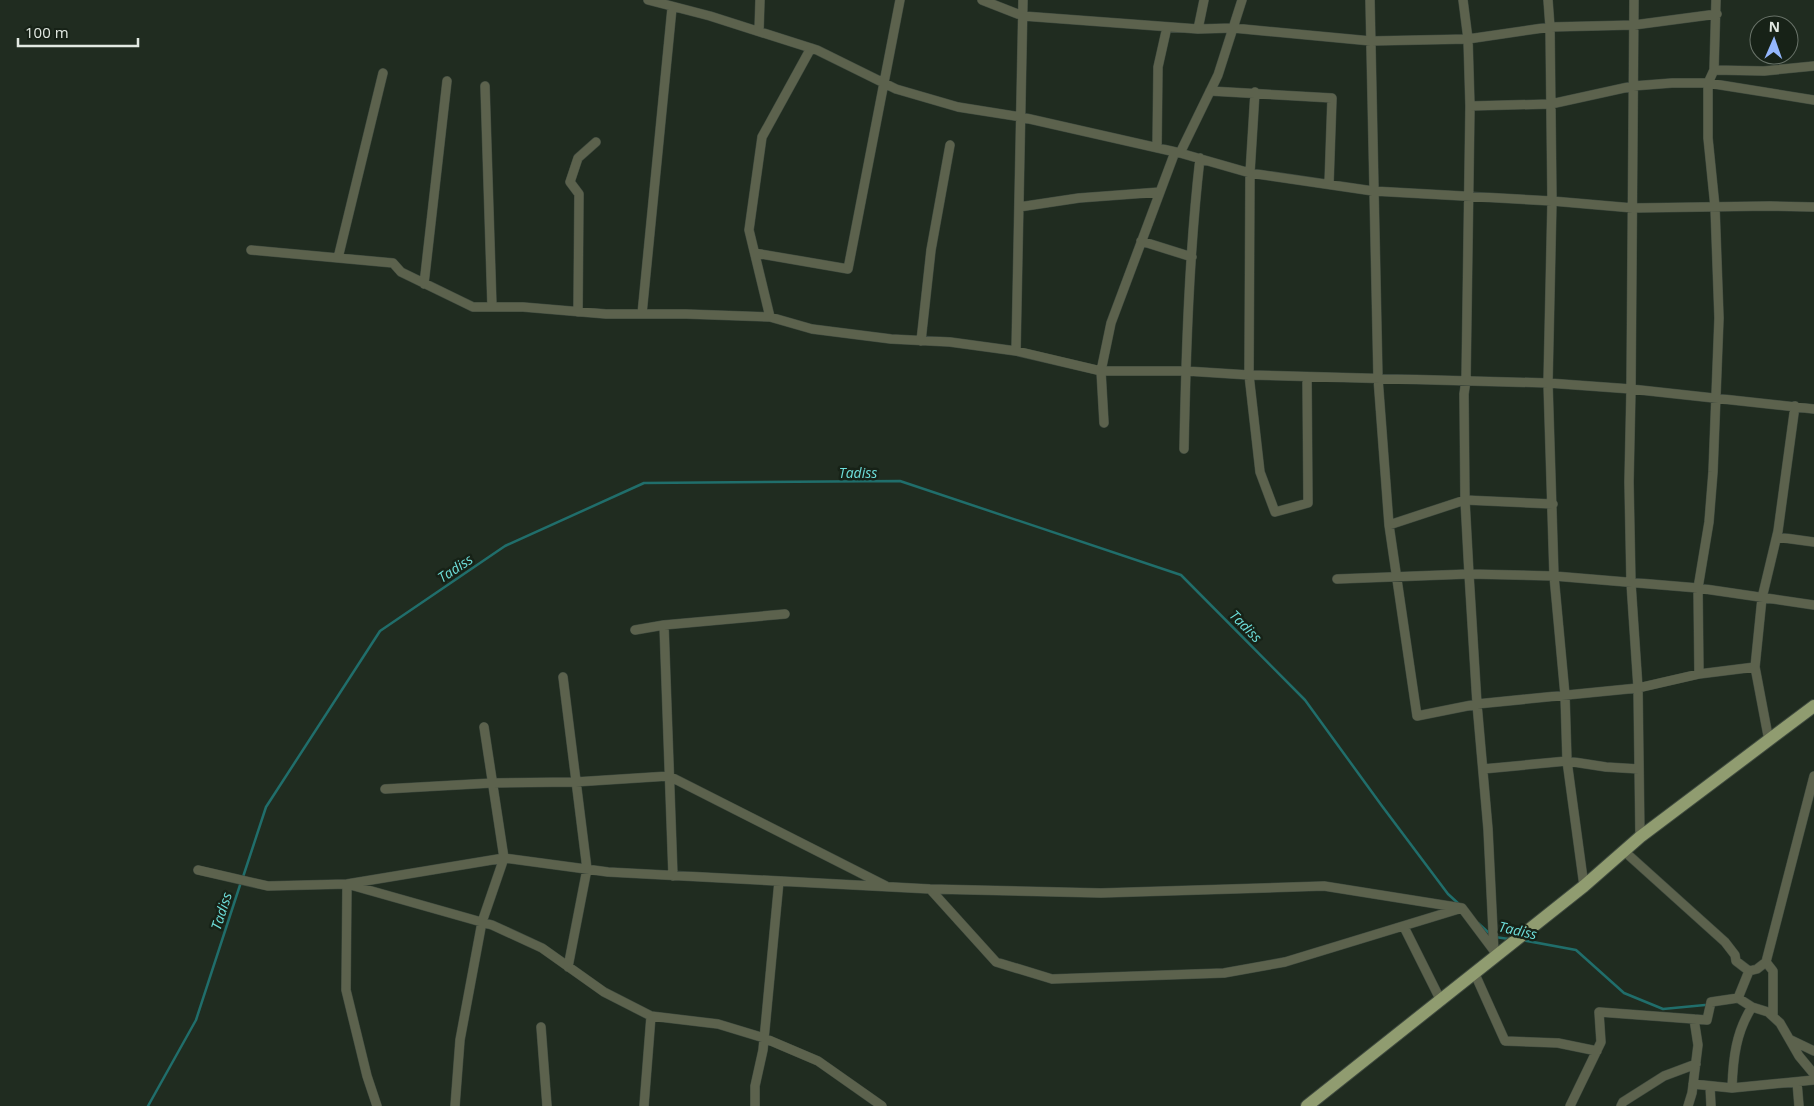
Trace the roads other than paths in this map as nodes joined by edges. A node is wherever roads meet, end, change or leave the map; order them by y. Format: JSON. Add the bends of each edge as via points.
{"nodes":[{"id":1,"x":648,"y":0,"type":"edge"},
{"id":2,"x":760,"y":0,"type":"edge"},
{"id":3,"x":900,"y":0,"type":"edge"},
{"id":4,"x":982,"y":0,"type":"edge"},
{"id":5,"x":1024,"y":0,"type":"edge"},
{"id":6,"x":1204,"y":0,"type":"edge"},
{"id":7,"x":1242,"y":0,"type":"edge"},
{"id":8,"x":1370,"y":0,"type":"edge"},
{"id":9,"x":1463,"y":0,"type":"edge"},
{"id":10,"x":1548,"y":0,"type":"edge"},
{"id":11,"x":1634,"y":0,"type":"edge"},
{"id":12,"x":1716,"y":0,"type":"edge"},
{"id":13,"x":672,"y":8,"type":"junction"},
{"id":14,"x":1717,"y":14,"type":"junction"},
{"id":15,"x":1023,"y":16,"type":"junction"},
{"id":16,"x":1634,"y":25,"type":"junction"},
{"id":17,"x":1167,"y":27,"type":"junction"},
{"id":18,"x":1550,"y":27,"type":"junction"},
{"id":19,"x":1233,"y":28,"type":"junction"},
{"id":20,"x":1198,"y":30,"type":"junction"},
{"id":21,"x":759,"y":31,"type":"junction"},
{"id":22,"x":1468,"y":39,"type":"junction"},
{"id":23,"x":1371,"y":41,"type":"junction"},
{"id":24,"x":811,"y":48,"type":"junction"},
{"id":25,"x":1814,"y":66,"type":"edge"},
{"id":26,"x":1714,"y":70,"type":"junction"},
{"id":27,"x":383,"y":73,"type":"dead end"},
{"id":28,"x":446,"y":81,"type":"dead end"},
{"id":29,"x":883,"y":83,"type":"junction"},
{"id":30,"x":1708,"y":83,"type":"junction"},
{"id":31,"x":485,"y":86,"type":"dead end"},
{"id":32,"x":1633,"y":86,"type":"junction"},
{"id":33,"x":1210,"y":91,"type":"junction"},
{"id":34,"x":1254,"y":92,"type":"junction"},
{"id":35,"x":1814,"y":100,"type":"edge"},
{"id":36,"x":1551,"y":104,"type":"junction"},
{"id":37,"x":1470,"y":106,"type":"junction"},
{"id":38,"x":1021,"y":117,"type":"junction"},
{"id":39,"x":596,"y":142,"type":"dead end"},
{"id":40,"x":950,"y":145,"type":"dead end"},
{"id":41,"x":1157,"y":148,"type":"junction"},
{"id":42,"x":1178,"y":152,"type":"junction"},
{"id":43,"x":1200,"y":158,"type":"junction"},
{"id":44,"x":1250,"y":173,"type":"junction"},
{"id":45,"x":1329,"y":184,"type":"junction"},
{"id":46,"x":1373,"y":191,"type":"junction"},
{"id":47,"x":1160,"y":192,"type":"junction"},
{"id":48,"x":1470,"y":196,"type":"junction"},
{"id":49,"x":1552,"y":201,"type":"junction"},
{"id":50,"x":1020,"y":206,"type":"junction"},
{"id":51,"x":1715,"y":207,"type":"junction"},
{"id":52,"x":1814,"y":207,"type":"edge"},
{"id":53,"x":1633,"y":208,"type":"junction"},
{"id":54,"x":1141,"y":240,"type":"junction"},
{"id":55,"x":251,"y":250,"type":"dead end"},
{"id":56,"x":755,"y":254,"type":"junction"},
{"id":57,"x":1192,"y":257,"type":"junction"},
{"id":58,"x":338,"y":258,"type":"junction"},
{"id":59,"x":424,"y":284,"type":"junction"},
{"id":60,"x":492,"y":307,"type":"junction"},
{"id":61,"x":578,"y":312,"type":"junction"},
{"id":62,"x":642,"y":314,"type":"junction"},
{"id":63,"x":770,"y":317,"type":"junction"},
{"id":64,"x":921,"y":340,"type":"junction"},
{"id":65,"x":1016,"y":351,"type":"junction"},
{"id":66,"x":1102,"y":371,"type":"junction"},
{"id":67,"x":1186,"y":371,"type":"junction"},
{"id":68,"x":1249,"y":375,"type":"junction"},
{"id":69,"x":1307,"y":377,"type":"junction"},
{"id":70,"x":1378,"y":378,"type":"junction"},
{"id":71,"x":1466,"y":380,"type":"junction"},
{"id":72,"x":1548,"y":383,"type":"junction"},
{"id":73,"x":1631,"y":389,"type":"junction"},
{"id":74,"x":1715,"y":398,"type":"junction"},
{"id":75,"x":1795,"y":406,"type":"junction"},
{"id":76,"x":1814,"y":409,"type":"edge"},
{"id":77,"x":1104,"y":423,"type":"dead end"},
{"id":78,"x":1184,"y":448,"type":"dead end"},
{"id":79,"x":1465,"y":500,"type":"junction"},
{"id":80,"x":1553,"y":504,"type":"junction"},
{"id":81,"x":1389,"y":524,"type":"junction"},
{"id":82,"x":1777,"y":537,"type":"junction"},
{"id":83,"x":1814,"y":542,"type":"edge"},
{"id":84,"x":1469,"y":574,"type":"junction"},
{"id":85,"x":1554,"y":576,"type":"junction"},
{"id":86,"x":1396,"y":577,"type":"junction"},
{"id":87,"x":1337,"y":579,"type":"dead end"},
{"id":88,"x":1631,"y":583,"type":"junction"},
{"id":89,"x":1698,"y":588,"type":"junction"},
{"id":90,"x":1762,"y":598,"type":"junction"},
{"id":91,"x":1814,"y":605,"type":"edge"},
{"id":92,"x":785,"y":614,"type":"dead end"},
{"id":93,"x":664,"y":625,"type":"junction"},
{"id":94,"x":636,"y":630,"type":"dead end"},
{"id":95,"x":1755,"y":668,"type":"junction"},
{"id":96,"x":1699,"y":674,"type":"junction"},
{"id":97,"x":563,"y":677,"type":"dead end"},
{"id":98,"x":1638,"y":688,"type":"junction"},
{"id":99,"x":1565,"y":695,"type":"junction"},
{"id":100,"x":1477,"y":704,"type":"junction"},
{"id":101,"x":1814,"y":706,"type":"edge"},
{"id":102,"x":484,"y":727,"type":"dead end"},
{"id":103,"x":1769,"y":741,"type":"junction"},
{"id":104,"x":1567,"y":761,"type":"junction"},
{"id":105,"x":1482,"y":769,"type":"junction"},
{"id":106,"x":1639,"y":769,"type":"junction"},
{"id":107,"x":669,"y":776,"type":"junction"},
{"id":108,"x":1814,"y":776,"type":"edge"},
{"id":109,"x":575,"y":782,"type":"junction"},
{"id":110,"x":492,"y":783,"type":"junction"},
{"id":111,"x":385,"y":789,"type":"dead end"},
{"id":112,"x":1640,"y":837,"type":"junction"},
{"id":113,"x":1624,"y":851,"type":"junction"},
{"id":114,"x":504,"y":858,"type":"junction"},
{"id":115,"x":198,"y":870,"type":"dead end"},
{"id":116,"x":587,"y":870,"type":"junction"},
{"id":117,"x":673,"y":876,"type":"junction"},
{"id":118,"x":779,"y":881,"type":"junction"},
{"id":119,"x":347,"y":884,"type":"junction"},
{"id":120,"x":1584,"y":886,"type":"junction"},
{"id":121,"x":889,"y":887,"type":"junction"},
{"id":122,"x":930,"y":889,"type":"junction"},
{"id":123,"x":1462,"y":908,"type":"junction"},
{"id":124,"x":482,"y":922,"type":"junction"},
{"id":125,"x":1404,"y":927,"type":"junction"},
{"id":126,"x":1495,"y":953,"type":"junction"},
{"id":127,"x":1766,"y":962,"type":"junction"},
{"id":128,"x":568,"y":967,"type":"junction"},
{"id":129,"x":1749,"y":971,"type":"junction"},
{"id":130,"x":1474,"y":972,"type":"junction"},
{"id":131,"x":1738,"y":998,"type":"junction"},
{"id":132,"x":1440,"y":999,"type":"junction"},
{"id":133,"x":1752,"y":1007,"type":"junction"},
{"id":134,"x":651,"y":1016,"type":"junction"},
{"id":135,"x":1773,"y":1016,"type":"junction"},
{"id":136,"x":1694,"y":1019,"type":"junction"},
{"id":137,"x":541,"y":1026,"type":"dead end"},
{"id":138,"x":764,"y":1038,"type":"junction"},
{"id":139,"x":1791,"y":1040,"type":"junction"},
{"id":140,"x":1597,"y":1050,"type":"junction"},
{"id":141,"x":1814,"y":1051,"type":"edge"},
{"id":142,"x":1696,"y":1064,"type":"junction"},
{"id":143,"x":1814,"y":1074,"type":"edge"},
{"id":144,"x":1814,"y":1080,"type":"edge"},
{"id":145,"x":1797,"y":1082,"type":"junction"},
{"id":146,"x":1693,"y":1084,"type":"junction"},
{"id":147,"x":1710,"y":1086,"type":"junction"},
{"id":148,"x":1732,"y":1088,"type":"junction"},
{"id":149,"x":377,"y":1106,"type":"edge"},
{"id":150,"x":455,"y":1106,"type":"edge"},
{"id":151,"x":546,"y":1106,"type":"edge"},
{"id":152,"x":644,"y":1106,"type":"edge"},
{"id":153,"x":755,"y":1106,"type":"edge"},
{"id":154,"x":882,"y":1106,"type":"edge"},
{"id":155,"x":1307,"y":1106,"type":"edge"},
{"id":156,"x":1570,"y":1106,"type":"edge"},
{"id":157,"x":1621,"y":1106,"type":"edge"},
{"id":158,"x":1688,"y":1106,"type":"edge"},
{"id":159,"x":1711,"y":1106,"type":"edge"},
{"id":160,"x":1798,"y":1106,"type":"edge"}],
"edges":[{"from":1,"to":13,"type":"street"},
{"from":2,"to":21,"type":"street"},
{"from":3,"to":29,"type":"street"},
{"from":4,"to":15,"type":"street"},
{"from":5,"to":15,"type":"street"},
{"from":6,"to":20,"type":"street"},
{"from":7,"to":19,"type":"street"},
{"from":8,"to":23,"type":"street"},
{"from":9,"to":22,"type":"street"},
{"from":10,"to":18,"type":"street"},
{"from":11,"to":16,"type":"street"},
{"from":12,"to":14,"type":"street"},
{"from":13,"to":21,"type":"street"},
{"from":13,"to":62,"type":"street"},
{"from":14,"to":16,"type":"street"},
{"from":14,"to":26,"type":"street"},
{"from":15,"to":17,"type":"street"},
{"from":15,"to":38,"type":"street"},
{"from":16,"to":18,"type":"street"},
{"from":16,"to":32,"type":"street"},
{"from":17,"to":20,"type":"street"},
{"from":17,"to":41,"type":"street","via":[[1158,67]]},
{"from":18,"to":22,"type":"street"},
{"from":18,"to":36,"type":"street"},
{"from":19,"to":20,"type":"street"},
{"from":19,"to":23,"type":"street"},
{"from":19,"to":33,"type":"street"},
{"from":21,"to":24,"type":"street"},
{"from":22,"to":23,"type":"street"},
{"from":22,"to":37,"type":"street"},
{"from":23,"to":46,"type":"street"},
{"from":24,"to":29,"type":"street"},
{"from":24,"to":56,"type":"street","via":[[762,138],[749,230]]},
{"from":25,"to":26,"type":"street","via":[[1764,71]]},
{"from":26,"to":30,"type":"street"},
{"from":27,"to":58,"type":"street"},
{"from":28,"to":59,"type":"street"},
{"from":29,"to":38,"type":"street","via":[[958,107]]},
{"from":29,"to":56,"type":"street","via":[[848,269]]},
{"from":30,"to":32,"type":"street"},
{"from":30,"to":35,"type":"street"},
{"from":30,"to":51,"type":"street","via":[[1708,138]]},
{"from":31,"to":60,"type":"street"},
{"from":32,"to":36,"type":"street"},
{"from":32,"to":53,"type":"street"},
{"from":33,"to":34,"type":"street"},
{"from":33,"to":42,"type":"street"},
{"from":34,"to":44,"type":"street"},
{"from":34,"to":45,"type":"street","via":[[1332,98]]},
{"from":36,"to":37,"type":"street"},
{"from":36,"to":49,"type":"street"},
{"from":37,"to":48,"type":"street"},
{"from":38,"to":41,"type":"street"},
{"from":38,"to":50,"type":"street"},
{"from":39,"to":61,"type":"street","via":[[578,158],[570,182],[579,194]]},
{"from":40,"to":64,"type":"street","via":[[931,250]]},
{"from":41,"to":42,"type":"street"},
{"from":42,"to":43,"type":"street"},
{"from":42,"to":47,"type":"street"},
{"from":43,"to":44,"type":"street"},
{"from":43,"to":57,"type":"street"},
{"from":44,"to":45,"type":"street"},
{"from":44,"to":68,"type":"street"},
{"from":45,"to":46,"type":"street"},
{"from":46,"to":48,"type":"street"},
{"from":46,"to":70,"type":"street"},
{"from":47,"to":50,"type":"street"},
{"from":47,"to":54,"type":"street"},
{"from":48,"to":49,"type":"street"},
{"from":48,"to":71,"type":"street"},
{"from":49,"to":53,"type":"street"},
{"from":49,"to":72,"type":"street"},
{"from":50,"to":65,"type":"street"},
{"from":51,"to":52,"type":"street"},
{"from":51,"to":53,"type":"street"},
{"from":51,"to":74,"type":"street","via":[[1719,318]]},
{"from":53,"to":73,"type":"street"},
{"from":54,"to":57,"type":"street"},
{"from":54,"to":66,"type":"street","via":[[1111,324]]},
{"from":55,"to":58,"type":"street"},
{"from":56,"to":63,"type":"street"},
{"from":57,"to":67,"type":"street"},
{"from":58,"to":59,"type":"street","via":[[392,263],[401,272]]},
{"from":59,"to":60,"type":"street","via":[[473,307]]},
{"from":60,"to":61,"type":"street"},
{"from":61,"to":62,"type":"street"},
{"from":62,"to":63,"type":"street"},
{"from":63,"to":64,"type":"street","via":[[812,328],[891,340]]},
{"from":64,"to":65,"type":"street"},
{"from":65,"to":66,"type":"street"},
{"from":66,"to":67,"type":"street"},
{"from":66,"to":77,"type":"street"},
{"from":67,"to":68,"type":"street"},
{"from":67,"to":78,"type":"street"},
{"from":68,"to":69,"type":"street"},
{"from":68,"to":69,"type":"street","via":[[1260,472],[1275,512],[1308,502]]},
{"from":69,"to":70,"type":"street"},
{"from":70,"to":71,"type":"street"},
{"from":70,"to":81,"type":"street"},
{"from":71,"to":72,"type":"street"},
{"from":71,"to":79,"type":"street"},
{"from":72,"to":73,"type":"street"},
{"from":72,"to":80,"type":"street"},
{"from":73,"to":74,"type":"street"},
{"from":73,"to":88,"type":"street"},
{"from":74,"to":75,"type":"street"},
{"from":74,"to":89,"type":"street","via":[[1712,489]]},
{"from":75,"to":76,"type":"street"},
{"from":75,"to":82,"type":"street"},
{"from":79,"to":80,"type":"street"},
{"from":79,"to":81,"type":"street"},
{"from":79,"to":84,"type":"street"},
{"from":80,"to":85,"type":"street"},
{"from":81,"to":86,"type":"street"},
{"from":82,"to":83,"type":"street"},
{"from":82,"to":90,"type":"street"},
{"from":84,"to":85,"type":"street"},
{"from":84,"to":86,"type":"street"},
{"from":84,"to":100,"type":"street"},
{"from":85,"to":88,"type":"street"},
{"from":85,"to":99,"type":"street"},
{"from":86,"to":87,"type":"street"},
{"from":86,"to":100,"type":"street","via":[[1417,716]]},
{"from":88,"to":89,"type":"street"},
{"from":88,"to":98,"type":"street"},
{"from":89,"to":90,"type":"street"},
{"from":89,"to":96,"type":"street"},
{"from":90,"to":91,"type":"street"},
{"from":90,"to":95,"type":"street"},
{"from":92,"to":93,"type":"street"},
{"from":93,"to":94,"type":"street"},
{"from":93,"to":107,"type":"street"},
{"from":95,"to":96,"type":"street"},
{"from":95,"to":103,"type":"street"},
{"from":96,"to":98,"type":"street"},
{"from":97,"to":109,"type":"street"},
{"from":98,"to":99,"type":"street"},
{"from":98,"to":106,"type":"street"},
{"from":99,"to":100,"type":"street"},
{"from":99,"to":104,"type":"street"},
{"from":100,"to":105,"type":"street"},
{"from":101,"to":103,"type":"main road"},
{"from":102,"to":110,"type":"street"},
{"from":103,"to":112,"type":"main road"},
{"from":104,"to":105,"type":"street"},
{"from":104,"to":106,"type":"street"},
{"from":104,"to":120,"type":"street"},
{"from":105,"to":126,"type":"street"},
{"from":106,"to":112,"type":"street"},
{"from":107,"to":109,"type":"street"},
{"from":107,"to":117,"type":"street"},
{"from":107,"to":121,"type":"street"},
{"from":108,"to":127,"type":"street"},
{"from":109,"to":110,"type":"street"},
{"from":109,"to":116,"type":"street"},
{"from":110,"to":111,"type":"street"},
{"from":110,"to":114,"type":"street"},
{"from":112,"to":113,"type":"main road"},
{"from":113,"to":120,"type":"main road"},
{"from":113,"to":129,"type":"street","via":[[1725,942],[1736,961]]},
{"from":114,"to":116,"type":"street"},
{"from":114,"to":119,"type":"street"},
{"from":114,"to":124,"type":"street"},
{"from":115,"to":119,"type":"street","via":[[268,886]]},
{"from":116,"to":117,"type":"street"},
{"from":116,"to":128,"type":"street"},
{"from":117,"to":118,"type":"street"},
{"from":118,"to":121,"type":"street"},
{"from":118,"to":138,"type":"street"},
{"from":119,"to":124,"type":"street"},
{"from":119,"to":149,"type":"street","via":[[346,990]]},
{"from":120,"to":126,"type":"main road"},
{"from":121,"to":122,"type":"street"},
{"from":122,"to":123,"type":"street","via":[[1100,893],[1324,886]]},
{"from":122,"to":125,"type":"street","via":[[996,962],[1052,979],[1224,974],[1285,962]]},
{"from":123,"to":125,"type":"street"},
{"from":123,"to":126,"type":"street"},
{"from":124,"to":128,"type":"street","via":[[542,948]]},
{"from":124,"to":150,"type":"street","via":[[460,1040]]},
{"from":125,"to":132,"type":"street"},
{"from":126,"to":130,"type":"main road"},
{"from":127,"to":129,"type":"street"},
{"from":127,"to":135,"type":"street","via":[[1773,971]]},
{"from":128,"to":134,"type":"street","via":[[604,992]]},
{"from":129,"to":131,"type":"street"},
{"from":130,"to":132,"type":"main road"},
{"from":130,"to":140,"type":"street","via":[[1505,1041],[1558,1043]]},
{"from":131,"to":133,"type":"street"},
{"from":131,"to":136,"type":"street","via":[[1711,1002],[1707,1020]]},
{"from":132,"to":155,"type":"main road"},
{"from":133,"to":135,"type":"street"},
{"from":133,"to":148,"type":"street","via":[[1742,1022],[1733,1058]]},
{"from":134,"to":138,"type":"street","via":[[718,1024]]},
{"from":134,"to":152,"type":"street"},
{"from":135,"to":139,"type":"street"},
{"from":136,"to":140,"type":"street","via":[[1599,1012],[1601,1042]]},
{"from":136,"to":142,"type":"street","via":[[1698,1045]]},
{"from":137,"to":151,"type":"street"},
{"from":138,"to":153,"type":"street","via":[[755,1086]]},
{"from":138,"to":154,"type":"street","via":[[818,1061]]},
{"from":139,"to":141,"type":"street"},
{"from":139,"to":143,"type":"street","via":[[1798,1056]]},
{"from":140,"to":156,"type":"street"},
{"from":142,"to":146,"type":"street"},
{"from":142,"to":157,"type":"street","via":[[1664,1076]]},
{"from":144,"to":145,"type":"street"},
{"from":145,"to":148,"type":"street"},
{"from":145,"to":160,"type":"street"},
{"from":146,"to":147,"type":"street"},
{"from":146,"to":158,"type":"street"},
{"from":147,"to":148,"type":"street"},
{"from":147,"to":159,"type":"street"}]}
